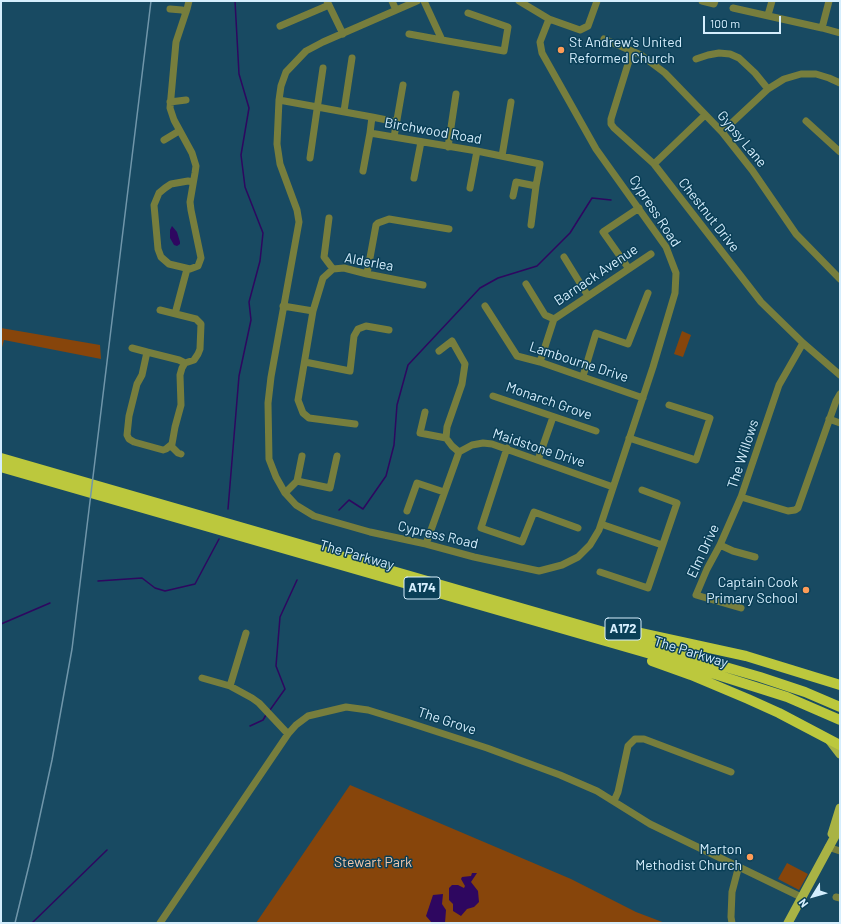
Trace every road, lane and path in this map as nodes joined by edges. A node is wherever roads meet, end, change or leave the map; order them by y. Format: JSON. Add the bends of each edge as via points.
{"nodes":[{"id":1,"x":189,"y":1,"type":"edge"},
{"id":2,"x":392,"y":1,"type":"edge"},
{"id":3,"x":417,"y":1,"type":"edge"},
{"id":4,"x":424,"y":1,"type":"edge"},
{"id":5,"x":519,"y":1,"type":"edge"},
{"id":6,"x":597,"y":1,"type":"edge"},
{"id":7,"x":702,"y":1,"type":"edge"},
{"id":8,"x":772,"y":1,"type":"edge"},
{"id":9,"x":829,"y":1,"type":"edge"},
{"id":10,"x":328,"y":3,"type":"edge"},
{"id":11,"x":714,"y":3,"type":"edge"},
{"id":12,"x":170,"y":8,"type":"dead end"},
{"id":13,"x":733,"y":8,"type":"dead end"},
{"id":14,"x":396,"y":10,"type":"junction"},
{"id":15,"x":186,"y":12,"type":"junction"},
{"id":16,"x":468,"y":13,"type":"dead end"},
{"id":17,"x":768,"y":15,"type":"junction"},
{"id":18,"x":549,"y":19,"type":"junction"},
{"id":19,"x":280,"y":26,"type":"dead end"},
{"id":20,"x":822,"y":28,"type":"junction"},
{"id":21,"x":840,"y":33,"type":"edge"},
{"id":22,"x":343,"y":34,"type":"junction"},
{"id":23,"x":409,"y":34,"type":"dead end"},
{"id":24,"x":604,"y":39,"type":"dead end"},
{"id":25,"x":442,"y":40,"type":"junction"},
{"id":26,"x":632,"y":51,"type":"junction"},
{"id":27,"x":352,"y":58,"type":"dead end"},
{"id":28,"x":696,"y":59,"type":"dead end"},
{"id":29,"x":323,"y":68,"type":"dead end"},
{"id":30,"x":840,"y":83,"type":"edge"},
{"id":31,"x":403,"y":85,"type":"dead end"},
{"id":32,"x":768,"y":89,"type":"junction"},
{"id":33,"x":456,"y":94,"type":"dead end"},
{"id":34,"x":186,"y":100,"type":"dead end"},
{"id":35,"x":278,"y":100,"type":"junction"},
{"id":36,"x":170,"y":102,"type":"junction"},
{"id":37,"x":511,"y":102,"type":"dead end"},
{"id":38,"x":318,"y":106,"type":"junction"},
{"id":39,"x":344,"y":111,"type":"junction"},
{"id":40,"x":705,"y":114,"type":"junction"},
{"id":41,"x":372,"y":117,"type":"junction"},
{"id":42,"x":806,"y":121,"type":"dead end"},
{"id":43,"x":397,"y":122,"type":"junction"},
{"id":44,"x":180,"y":131,"type":"junction"},
{"id":45,"x":722,"y":132,"type":"junction"},
{"id":46,"x":370,"y":133,"type":"junction"},
{"id":47,"x":394,"y":137,"type":"junction"},
{"id":48,"x":164,"y":140,"type":"dead end"},
{"id":49,"x":421,"y":142,"type":"junction"},
{"id":50,"x":448,"y":147,"type":"junction"},
{"id":51,"x":477,"y":151,"type":"junction"},
{"id":52,"x":840,"y":152,"type":"edge"},
{"id":53,"x":502,"y":156,"type":"junction"},
{"id":54,"x":310,"y":158,"type":"dead end"},
{"id":55,"x":654,"y":164,"type":"junction"},
{"id":56,"x":363,"y":171,"type":"dead end"},
{"id":57,"x":414,"y":178,"type":"dead end"},
{"id":58,"x":193,"y":182,"type":"junction"},
{"id":59,"x":536,"y":186,"type":"junction"},
{"id":60,"x":470,"y":188,"type":"dead end"},
{"id":61,"x":513,"y":196,"type":"dead end"},
{"id":62,"x":639,"y":208,"type":"junction"},
{"id":63,"x":329,"y":218,"type":"dead end"},
{"id":64,"x":531,"y":225,"type":"dead end"},
{"id":65,"x":449,"y":229,"type":"dead end"},
{"id":66,"x":651,"y":254,"type":"dead end"},
{"id":67,"x":564,"y":257,"type":"dead end"},
{"id":68,"x":187,"y":269,"type":"junction"},
{"id":69,"x":333,"y":269,"type":"junction"},
{"id":70,"x":629,"y":269,"type":"junction"},
{"id":71,"x":368,"y":274,"type":"junction"},
{"id":72,"x":840,"y":279,"type":"edge"},
{"id":73,"x":526,"y":284,"type":"dead end"},
{"id":74,"x":423,"y":285,"type":"dead end"},
{"id":75,"x":648,"y":293,"type":"dead end"},
{"id":76,"x":588,"y":296,"type":"junction"},
{"id":77,"x":283,"y":306,"type":"junction"},
{"id":78,"x":485,"y":306,"type":"dead end"},
{"id":79,"x":160,"y":310,"type":"dead end"},
{"id":80,"x":313,"y":311,"type":"junction"},
{"id":81,"x":175,"y":314,"type":"junction"},
{"id":82,"x":554,"y":319,"type":"junction"},
{"id":83,"x":389,"y":330,"type":"dead end"},
{"id":84,"x":803,"y":342,"type":"junction"},
{"id":85,"x":132,"y":348,"type":"dead end"},
{"id":86,"x":439,"y":351,"type":"dead end"},
{"id":87,"x":148,"y":352,"type":"junction"},
{"id":88,"x":305,"y":362,"type":"junction"},
{"id":89,"x":540,"y":362,"type":"junction"},
{"id":90,"x":185,"y":363,"type":"junction"},
{"id":91,"x":840,"y":375,"type":"edge"},
{"id":92,"x":583,"y":376,"type":"junction"},
{"id":93,"x":840,"y":394,"type":"edge"},
{"id":94,"x":493,"y":396,"type":"dead end"},
{"id":95,"x":643,"y":398,"type":"junction"},
{"id":96,"x":669,"y":404,"type":"dead end"},
{"id":97,"x":425,"y":412,"type":"dead end"},
{"id":98,"x":553,"y":417,"type":"junction"},
{"id":99,"x":829,"y":419,"type":"junction"},
{"id":100,"x":840,"y":423,"type":"edge"},
{"id":101,"x":355,"y":424,"type":"dead end"},
{"id":102,"x":596,"y":431,"type":"dead end"},
{"id":103,"x":446,"y":438,"type":"junction"},
{"id":104,"x":630,"y":438,"type":"junction"},
{"id":105,"x":170,"y":446,"type":"junction"},
{"id":106,"x":507,"y":448,"type":"junction"},
{"id":107,"x":458,"y":452,"type":"junction"},
{"id":108,"x":181,"y":454,"type":"dead end"},
{"id":109,"x":302,"y":456,"type":"dead end"},
{"id":110,"x":337,"y":456,"type":"dead end"},
{"id":111,"x":1,"y":458,"type":"edge"},
{"id":112,"x":538,"y":460,"type":"junction"},
{"id":113,"x":1,"y":467,"type":"edge"},
{"id":114,"x":297,"y":481,"type":"junction"},
{"id":115,"x":614,"y":487,"type":"junction"},
{"id":116,"x":642,"y":490,"type":"dead end"},
{"id":117,"x":285,"y":492,"type":"junction"},
{"id":118,"x":444,"y":492,"type":"junction"},
{"id":119,"x":741,"y":497,"type":"junction"},
{"id":120,"x":407,"y":511,"type":"dead end"},
{"id":121,"x":601,"y":524,"type":"junction"},
{"id":122,"x":578,"y":528,"type":"dead end"},
{"id":123,"x":426,"y":544,"type":"junction"},
{"id":124,"x":662,"y":545,"type":"junction"},
{"id":125,"x":720,"y":546,"type":"junction"},
{"id":126,"x":755,"y":557,"type":"dead end"},
{"id":127,"x":600,"y":572,"type":"dead end"},
{"id":128,"x":741,"y":608,"type":"dead end"},
{"id":129,"x":552,"y":616,"type":"junction"},
{"id":130,"x":559,"y":628,"type":"junction"},
{"id":131,"x":246,"y":633,"type":"dead end"},
{"id":132,"x":202,"y":678,"type":"dead end"},
{"id":133,"x":837,"y":682,"type":"edge"},
{"id":134,"x":230,"y":686,"type":"junction"},
{"id":135,"x":840,"y":707,"type":"edge"},
{"id":136,"x":840,"y":720,"type":"edge"},
{"id":137,"x":288,"y":734,"type":"junction"},
{"id":138,"x":829,"y":740,"type":"junction"},
{"id":139,"x":840,"y":745,"type":"edge"},
{"id":140,"x":840,"y":754,"type":"edge"},
{"id":141,"x":730,"y":772,"type":"dead end"},
{"id":142,"x":614,"y":801,"type":"junction"},
{"id":143,"x":840,"y":808,"type":"edge"},
{"id":144,"x":840,"y":827,"type":"edge"},
{"id":145,"x":829,"y":845,"type":"junction"},
{"id":146,"x":840,"y":851,"type":"edge"},
{"id":147,"x":739,"y":867,"type":"junction"},
{"id":148,"x":801,"y":897,"type":"junction"},
{"id":149,"x":160,"y":923,"type":"edge"},
{"id":150,"x":732,"y":923,"type":"edge"},
{"id":151,"x":788,"y":923,"type":"edge"}],
"edges":[{"from":1,"to":15,"type":"street"},
{"from":2,"to":14,"type":"street"},
{"from":3,"to":14,"type":"street","name":"Cypress Road"},
{"from":4,"to":25,"type":"street"},
{"from":5,"to":18,"type":"street"},
{"from":6,"to":18,"type":"street","via":[[588,26],[580,30]]},
{"from":7,"to":11,"type":"street"},
{"from":8,"to":17,"type":"street"},
{"from":9,"to":20,"type":"street"},
{"from":10,"to":19,"type":"street"},
{"from":10,"to":22,"type":"street"},
{"from":12,"to":15,"type":"street"},
{"from":13,"to":17,"type":"street"},
{"from":14,"to":22,"type":"street","name":"Cypress Road"},
{"from":15,"to":36,"type":"street","via":[[176,42]]},
{"from":16,"to":25,"type":"street","via":[[508,27],[504,52]]},
{"from":17,"to":20,"type":"street"},
{"from":18,"to":62,"type":"street","name":"Cypress Road","via":[[540,42],[542,52],[596,149]]},
{"from":20,"to":21,"type":"street"},
{"from":22,"to":35,"type":"street","name":"Cypress Road","via":[[306,51],[295,61],[286,72]]},
{"from":23,"to":25,"type":"street"},
{"from":24,"to":26,"type":"street","name":"Gypsy Lane"},
{"from":26,"to":40,"type":"street","name":"Gypsy Lane","via":[[650,60]]},
{"from":26,"to":55,"type":"street","name":"Chestnut Drive","via":[[611,124]]},
{"from":27,"to":39,"type":"street"},
{"from":28,"to":32,"type":"street","via":[[719,53],[730,54],[739,58]]},
{"from":29,"to":38,"type":"street"},
{"from":30,"to":32,"type":"street","via":[[816,74],[801,74],[784,79]]},
{"from":31,"to":43,"type":"street"},
{"from":32,"to":45,"type":"street"},
{"from":33,"to":50,"type":"street"},
{"from":34,"to":36,"type":"street"},
{"from":35,"to":38,"type":"street","name":"Birchwood Road"},
{"from":35,"to":77,"type":"street","name":"Cypress Road","via":[[277,144],[280,164],[299,222]]},
{"from":36,"to":44,"type":"street","via":[[172,114]]},
{"from":37,"to":53,"type":"street"},
{"from":38,"to":39,"type":"street","name":"Birchwood Road"},
{"from":38,"to":54,"type":"street"},
{"from":39,"to":41,"type":"street","name":"Birchwood Road"},
{"from":40,"to":45,"type":"street","name":"Gypsy Lane"},
{"from":40,"to":55,"type":"street"},
{"from":41,"to":43,"type":"street"},
{"from":41,"to":46,"type":"street","name":"Birchwood Road"},
{"from":42,"to":52,"type":"street"},
{"from":43,"to":47,"type":"street"},
{"from":44,"to":48,"type":"street"},
{"from":44,"to":58,"type":"street","via":[[194,160],[196,173]]},
{"from":45,"to":72,"type":"street","name":"Gypsy Lane","via":[[796,234]]},
{"from":46,"to":47,"type":"street","name":"Birchwood Road"},
{"from":46,"to":56,"type":"street"},
{"from":47,"to":49,"type":"street","name":"Birchwood Road"},
{"from":49,"to":50,"type":"street","name":"Birchwood Road"},
{"from":49,"to":57,"type":"street"},
{"from":50,"to":51,"type":"street","name":"Birchwood Road"},
{"from":51,"to":53,"type":"street","name":"Birchwood Road"},
{"from":51,"to":60,"type":"street"},
{"from":53,"to":59,"type":"street","name":"Birchwood Road","via":[[540,164]]},
{"from":55,"to":84,"type":"street","name":"Chestnut Drive","via":[[761,302]]},
{"from":58,"to":68,"type":"street","via":[[190,210],[201,258],[195,268]]},
{"from":58,"to":68,"type":"street","via":[[188,180],[171,184],[159,193],[154,205],[159,253],[169,264]]},
{"from":59,"to":61,"type":"street","via":[[516,182]]},
{"from":59,"to":64,"type":"street","name":"Birchwood Road"},
{"from":62,"to":70,"type":"street","via":[[603,232]]},
{"from":62,"to":95,"type":"street","name":"Cypress Road","via":[[666,247],[676,273],[675,293]]},
{"from":63,"to":69,"type":"street","via":[[324,257]]},
{"from":65,"to":71,"type":"street","via":[[389,219],[378,223]]},
{"from":66,"to":70,"type":"street","name":"Barnack Avenue"},
{"from":67,"to":76,"type":"street"},
{"from":68,"to":81,"type":"street"},
{"from":69,"to":71,"type":"street","name":"Alderlea","via":[[344,268]]},
{"from":69,"to":80,"type":"street","name":"Alderlea","via":[[323,278]]},
{"from":70,"to":76,"type":"street","name":"Barnack Avenue"},
{"from":71,"to":74,"type":"street","name":"Alderlea"},
{"from":73,"to":82,"type":"street","via":[[545,315]]},
{"from":75,"to":92,"type":"street","via":[[628,344],[596,333]]},
{"from":76,"to":82,"type":"street","name":"Barnack Avenue"},
{"from":77,"to":80,"type":"street"},
{"from":77,"to":117,"type":"street","name":"Cypress Road","via":[[271,377],[268,430],[269,459]]},
{"from":78,"to":89,"type":"street","name":"Lambourne Drive","via":[[518,356]]},
{"from":79,"to":81,"type":"street"},
{"from":80,"to":88,"type":"street","name":"Alderlea"},
{"from":81,"to":90,"type":"street","via":[[196,319],[201,326],[198,356]]},
{"from":82,"to":89,"type":"street","name":"Barnack Avenue"},
{"from":83,"to":88,"type":"street","via":[[366,326],[358,329],[354,336],[350,371]]},
{"from":84,"to":91,"type":"street","name":"Chestnut Drive"},
{"from":84,"to":119,"type":"street","name":"The Willows","via":[[779,385]]},
{"from":85,"to":87,"type":"street"},
{"from":86,"to":103,"type":"street","via":[[452,341],[465,364],[462,384]]},
{"from":87,"to":90,"type":"street"},
{"from":87,"to":105,"type":"street","via":[[137,384],[127,435],[134,442],[162,450]]},
{"from":88,"to":101,"type":"street","name":"Alderlea","via":[[298,400],[303,413],[309,418]]},
{"from":89,"to":92,"type":"street","name":"Lambourne Drive"},
{"from":90,"to":105,"type":"street","via":[[180,375],[181,405]]},
{"from":92,"to":95,"type":"street","name":"Lambourne Drive"},
{"from":93,"to":99,"type":"street","name":"The Willows"},
{"from":94,"to":98,"type":"street","name":"Monarch Grove"},
{"from":95,"to":104,"type":"street","name":"Cypress Road"},
{"from":96,"to":104,"type":"street","via":[[710,418],[696,460]]},
{"from":97,"to":103,"type":"street","via":[[420,433]]},
{"from":98,"to":102,"type":"street","name":"Monarch Grove"},
{"from":98,"to":112,"type":"street"},
{"from":99,"to":100,"type":"street"},
{"from":99,"to":119,"type":"street","name":"The Willows","via":[[798,508],[788,511]]},
{"from":103,"to":107,"type":"street"},
{"from":104,"to":115,"type":"street","name":"Cypress Road"},
{"from":105,"to":108,"type":"street"},
{"from":106,"to":107,"type":"street","name":"Maidstone Drive","via":[[483,443]]},
{"from":106,"to":112,"type":"street","name":"Maidstone Drive"},
{"from":106,"to":122,"type":"street","via":[[481,528],[522,542],[534,512]]},
{"from":107,"to":118,"type":"street"},
{"from":109,"to":114,"type":"street"},
{"from":110,"to":114,"type":"street","via":[[330,488]]},
{"from":111,"to":129,"type":"highway","name":"The Parkway","number":"A174"},
{"from":112,"to":115,"type":"street","name":"Maidstone Drive"},
{"from":113,"to":130,"type":"highway","name":"The Parkway","number":"A174"},
{"from":114,"to":117,"type":"street"},
{"from":115,"to":121,"type":"street","name":"Cypress Road"},
{"from":116,"to":124,"type":"street","via":[[677,503]]},
{"from":117,"to":123,"type":"street","name":"Cypress Road","via":[[296,505],[314,516]]},
{"from":118,"to":120,"type":"street","via":[[417,483]]},
{"from":118,"to":123,"type":"street"},
{"from":119,"to":125,"type":"street","name":"Elm Drive"},
{"from":121,"to":123,"type":"street","name":"Cypress Road","via":[[590,545],[578,557],[562,565],[538,571]]},
{"from":121,"to":124,"type":"street"},
{"from":124,"to":127,"type":"street","via":[[648,588]]},
{"from":125,"to":126,"type":"street"},
{"from":125,"to":128,"type":"street","name":"Elm Drive","via":[[696,595]]},
{"from":129,"to":133,"type":"highway","number":"A172","via":[[580,619],[746,656]]},
{"from":129,"to":135,"type":"highway","name":"The Parkway","number":"A174","via":[[760,677]]},
{"from":130,"to":136,"type":"highway","name":"The Parkway","number":"A174","via":[[752,685]]},
{"from":130,"to":138,"type":"highway","number":"A174","via":[[698,678],[779,713]]},
{"from":131,"to":134,"type":"street"},
{"from":132,"to":134,"type":"street"},
{"from":134,"to":137,"type":"street","via":[[252,698]]},
{"from":137,"to":142,"type":"street","name":"The Grove","via":[[302,720],[314,714],[346,707],[368,710],[502,753],[560,775]]},
{"from":137,"to":149,"type":"street","name":"The Grove"},
{"from":138,"to":139,"type":"highway","number":"A174"},
{"from":138,"to":140,"type":"main road","number":"A174"},
{"from":141,"to":142,"type":"street","via":[[644,739],[635,739],[628,746]]},
{"from":142,"to":147,"type":"street","name":"The Grove","via":[[650,824]]},
{"from":143,"to":145,"type":"main road"},
{"from":144,"to":145,"type":"main road"},
{"from":145,"to":146,"type":"street"},
{"from":145,"to":148,"type":"main road"},
{"from":147,"to":148,"type":"street","name":"The Grove"},
{"from":147,"to":150,"type":"street","via":[[732,892]]},
{"from":148,"to":151,"type":"main road"}]}
